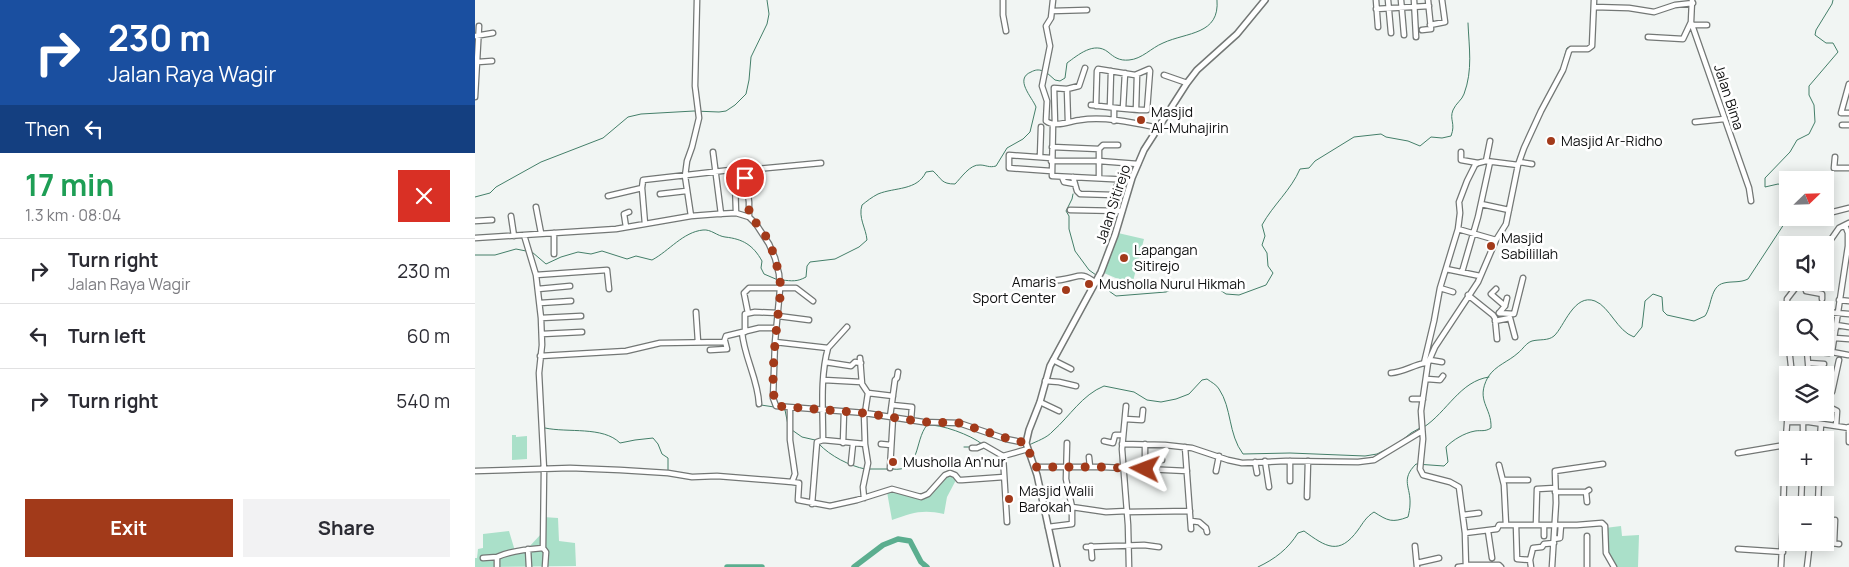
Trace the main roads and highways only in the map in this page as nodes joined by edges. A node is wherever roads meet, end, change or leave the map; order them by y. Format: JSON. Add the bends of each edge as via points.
{"nodes":[{"id":1,"x":1265,"y":0,"type":"edge"},
{"id":2,"x":1057,"y":567,"type":"edge"}],
"edges":[{"from":1,"to":2,"type":"main road","name":"Jalan Sitirejo","via":[[1242,29],[1187,83],[1137,164],[1107,259],[1045,381],[1027,446],[1035,467]]}]}
